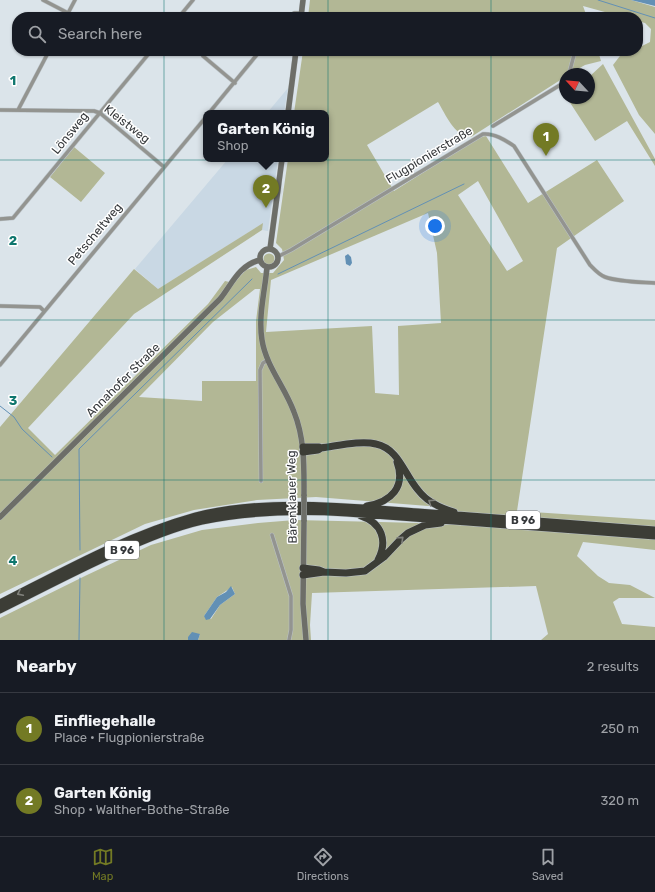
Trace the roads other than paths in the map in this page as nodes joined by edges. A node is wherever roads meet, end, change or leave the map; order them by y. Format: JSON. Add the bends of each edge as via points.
{"nodes":[{"id":1,"x":43,"y":0,"type":"edge"},
{"id":2,"x":75,"y":0,"type":"edge"},
{"id":3,"x":193,"y":0,"type":"edge"},
{"id":4,"x":303,"y":0,"type":"edge"},
{"id":5,"x":62,"y":12,"type":"edge"},
{"id":6,"x":69,"y":12,"type":"edge"},
{"id":7,"x":183,"y":12,"type":"edge"},
{"id":8,"x":301,"y":12,"type":"edge"},
{"id":9,"x":46,"y":56,"type":"edge"},
{"id":10,"x":147,"y":56,"type":"edge"},
{"id":11,"x":203,"y":56,"type":"dead end"},
{"id":12,"x":256,"y":56,"type":"edge"},
{"id":13,"x":295,"y":56,"type":"edge"},
{"id":14,"x":574,"y":56,"type":"edge"},
{"id":15,"x":571,"y":68,"type":"edge"},
{"id":16,"x":234,"y":83,"type":"junction"},
{"id":17,"x":559,"y":86,"type":"edge"},
{"id":18,"x":0,"y":110,"type":"edge"},
{"id":19,"x":18,"y":110,"type":"junction"},
{"id":20,"x":212,"y":110,"type":"edge"},
{"id":21,"x":288,"y":110,"type":"edge"},
{"id":22,"x":100,"y":112,"type":"junction"},
{"id":23,"x":203,"y":121,"type":"edge"},
{"id":24,"x":493,"y":126,"type":"dead end"},
{"id":25,"x":282,"y":162,"type":"edge"},
{"id":26,"x":164,"y":167,"type":"junction"},
{"id":27,"x":0,"y":219,"type":"edge"},
{"id":28,"x":270,"y":249,"type":"junction"},
{"id":29,"x":277,"y":257,"type":"junction"},
{"id":30,"x":260,"y":260,"type":"junction"},
{"id":31,"x":267,"y":267,"type":"junction"},
{"id":32,"x":655,"y":283,"type":"edge"},
{"id":33,"x":0,"y":306,"type":"edge"},
{"id":34,"x":44,"y":311,"type":"junction"},
{"id":35,"x":268,"y":360,"type":"junction"},
{"id":36,"x":0,"y":364,"type":"edge"},
{"id":37,"x":303,"y":450,"type":"junction"},
{"id":38,"x":396,"y":458,"type":"junction"},
{"id":39,"x":261,"y":481,"type":"dead end"},
{"id":40,"x":355,"y":507,"type":"junction"},
{"id":41,"x":347,"y":513,"type":"junction"},
{"id":42,"x":467,"y":516,"type":"junction"},
{"id":43,"x":0,"y":517,"type":"edge"},
{"id":44,"x":459,"y":521,"type":"junction"},
{"id":45,"x":655,"y":530,"type":"edge"},
{"id":46,"x":272,"y":535,"type":"dead end"},
{"id":47,"x":655,"y":536,"type":"edge"},
{"id":48,"x":373,"y":566,"type":"junction"},
{"id":49,"x":303,"y":572,"type":"junction"},
{"id":50,"x":0,"y":603,"type":"edge"},
{"id":51,"x":0,"y":610,"type":"edge"},
{"id":52,"x":289,"y":640,"type":"edge"},
{"id":53,"x":306,"y":640,"type":"edge"}],
"edges":[{"from":1,"to":5,"type":"street"},
{"from":2,"to":6,"type":"street"},
{"from":3,"to":7,"type":"street"},
{"from":4,"to":8,"type":"street"},
{"from":9,"to":19,"type":"street"},
{"from":10,"to":22,"type":"street","name":"Lönsweg"},
{"from":11,"to":16,"type":"street"},
{"from":12,"to":16,"type":"street"},
{"from":13,"to":21,"type":"street"},
{"from":14,"to":15,"type":"street"},
{"from":16,"to":20,"type":"street"},
{"from":17,"to":24,"type":"street"},
{"from":18,"to":19,"type":"street","name":"Kleistweg"},
{"from":19,"to":22,"type":"street","name":"Kleistweg"},
{"from":22,"to":26,"type":"street","name":"Kleistweg"},
{"from":22,"to":27,"type":"street","name":"Lönsweg","via":[[13,218]]},
{"from":23,"to":26,"type":"street","name":"Petscheltweg"},
{"from":25,"to":28,"type":"street"},
{"from":26,"to":34,"type":"street","name":"Petscheltweg"},
{"from":28,"to":29,"type":"street"},
{"from":28,"to":30,"type":"street","via":[[262,252]]},
{"from":29,"to":31,"type":"street","via":[[275,264]]},
{"from":29,"to":32,"type":"street","name":"Flugpionierstraße","via":[[483,134],[487,134],[514,146],[596,271],[613,279]]},
{"from":30,"to":31,"type":"street"},
{"from":30,"to":43,"type":"street","name":"Annahofer Straße","via":[[245,266],[220,299]]},
{"from":31,"to":35,"type":"street","name":"Bärenklauer Weg","via":[[261,327]]},
{"from":33,"to":34,"type":"street","via":[[40,307]]},
{"from":34,"to":36,"type":"street","name":"Petscheltweg"},
{"from":35,"to":37,"type":"street","name":"Bärenklauer Weg","via":[[295,413]]},
{"from":35,"to":39,"type":"street","via":[[263,363],[260,370]]},
{"from":37,"to":38,"type":"highway","via":[[318,446],[321,448],[365,442],[375,443],[389,450]]},
{"from":37,"to":49,"type":"street","name":"Bärenklauer Weg","bridge":true},
{"from":38,"to":40,"type":"highway","via":[[400,480],[393,494],[380,503]]},
{"from":42,"to":38,"type":"highway","one_way":true,"via":[[430,502],[417,489]]},
{"from":40,"to":42,"type":"highway","number":"B 96"},
{"from":40,"to":50,"type":"highway","number":"B 96","one_way":true,"via":[[284,506],[196,516],[146,532]]},
{"from":41,"to":44,"type":"highway","number":"B 96"},
{"from":41,"to":48,"type":"highway","via":[[370,520],[381,534],[382,551]]},
{"from":41,"to":51,"type":"highway","number":"B 96","via":[[260,513],[200,522],[150,537]]},
{"from":42,"to":45,"type":"highway","number":"B 96"},
{"from":44,"to":47,"type":"highway","number":"B 96"},
{"from":48,"to":44,"type":"highway","one_way":true,"via":[[401,539],[417,528],[434,523]]},
{"from":46,"to":52,"type":"street","name":"Bärenklauer Weg","via":[[291,596]]},
{"from":48,"to":49,"type":"highway","via":[[369,570],[356,573]]},
{"from":49,"to":53,"type":"street","name":"Bärenklauer Weg"}]}
